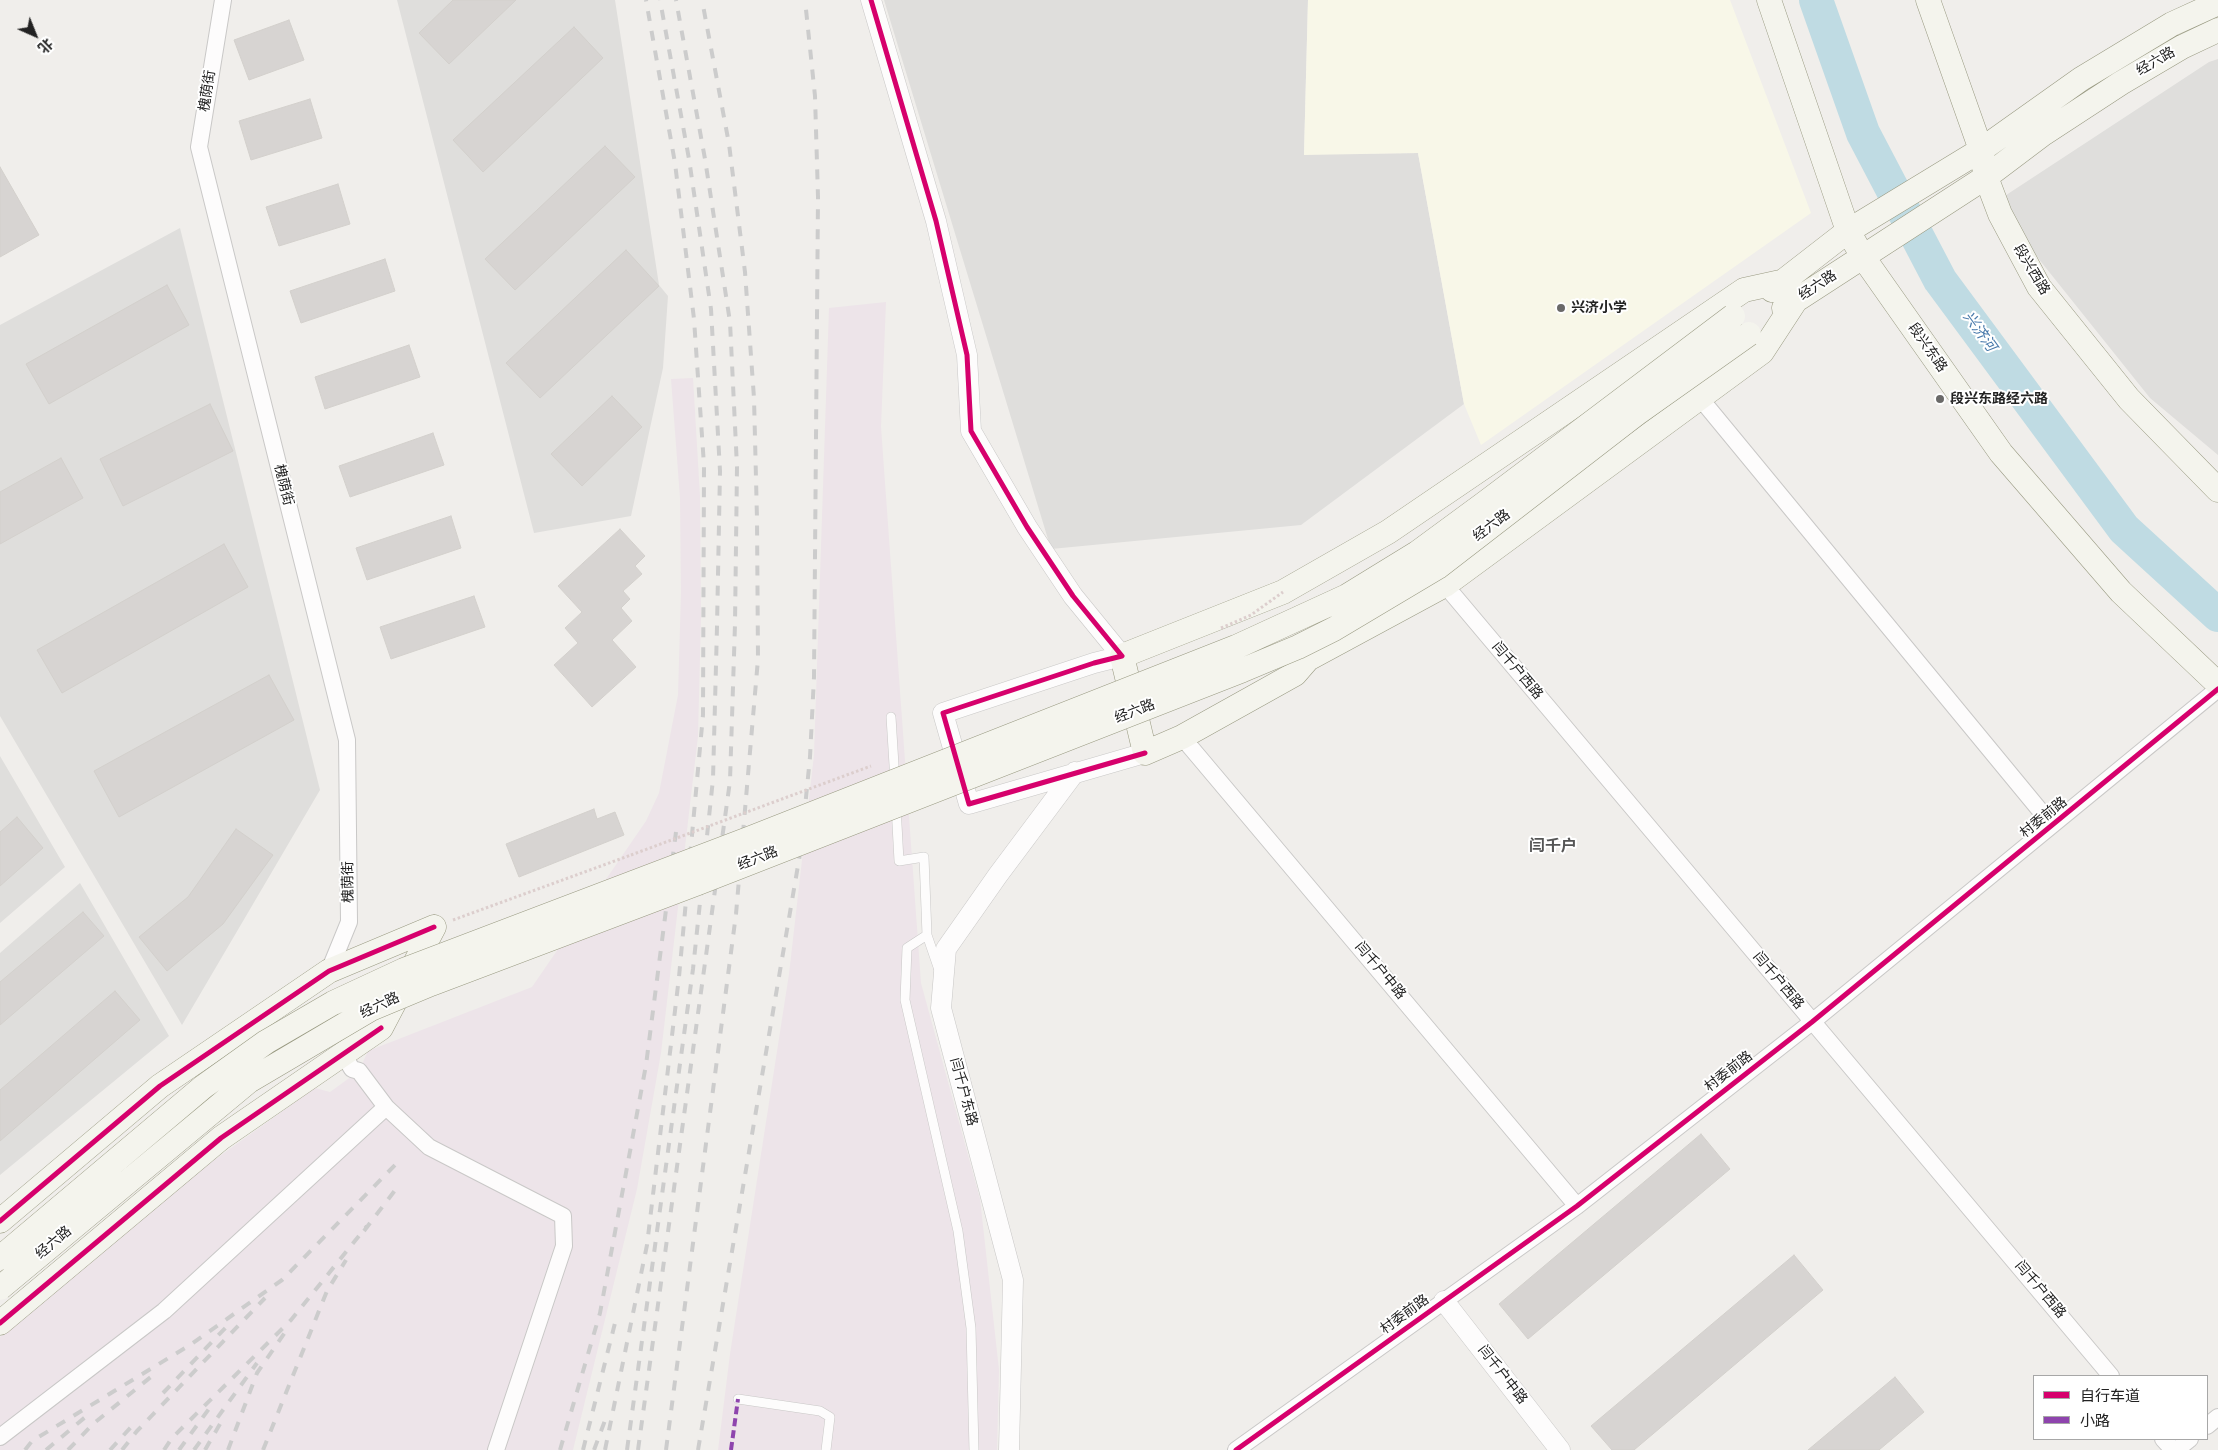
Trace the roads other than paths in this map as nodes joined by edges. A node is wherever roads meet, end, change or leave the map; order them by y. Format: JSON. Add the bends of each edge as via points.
{"nodes":[{"id":1,"x":224,"y":0,"type":"edge"},
{"id":2,"x":871,"y":0,"type":"edge"},
{"id":3,"x":1769,"y":0,"type":"edge"},
{"id":4,"x":1928,"y":0,"type":"edge"},
{"id":5,"x":2218,"y":4,"type":"edge"},
{"id":6,"x":2218,"y":30,"type":"edge"},
{"id":7,"x":1981,"y":150,"type":"junction"},
{"id":8,"x":1986,"y":176,"type":"junction"},
{"id":9,"x":1848,"y":231,"type":"junction"},
{"id":10,"x":1863,"y":257,"type":"junction"},
{"id":11,"x":1790,"y":290,"type":"junction"},
{"id":12,"x":1700,"y":398,"type":"junction"},
{"id":13,"x":2218,"y":490,"type":"edge"},
{"id":14,"x":1445,"y":585,"type":"junction"},
{"id":15,"x":1122,"y":656,"type":"junction"},
{"id":16,"x":2218,"y":684,"type":"edge"},
{"id":17,"x":2218,"y":689,"type":"edge"},
{"id":18,"x":891,"y":717,"type":"dead end"},
{"id":19,"x":1182,"y":737,"type":"junction"},
{"id":20,"x":1145,"y":753,"type":"junction"},
{"id":21,"x":1075,"y":772,"type":"junction"},
{"id":22,"x":2052,"y":825,"type":"junction"},
{"id":23,"x":927,"y":935,"type":"junction"},
{"id":24,"x":329,"y":971,"type":"junction"},
{"id":25,"x":943,"y":978,"type":"junction"},
{"id":26,"x":1812,"y":1022,"type":"junction"},
{"id":27,"x":343,"y":1054,"type":"junction"},
{"id":28,"x":386,"y":1107,"type":"junction"},
{"id":29,"x":1578,"y":1206,"type":"junction"},
{"id":30,"x":0,"y":1221,"type":"edge"},
{"id":31,"x":0,"y":1258,"type":"edge"},
{"id":32,"x":0,"y":1288,"type":"edge"},
{"id":33,"x":1444,"y":1301,"type":"junction"},
{"id":34,"x":0,"y":1323,"type":"edge"},
{"id":35,"x":2111,"y":1375,"type":"edge"},
{"id":36,"x":738,"y":1399,"type":"dead end"},
{"id":37,"x":2218,"y":1417,"type":"edge"},
{"id":38,"x":2208,"y":1425,"type":"edge"},
{"id":39,"x":0,"y":1437,"type":"edge"},
{"id":40,"x":2164,"y":1440,"type":"edge"},
{"id":41,"x":2189,"y":1440,"type":"edge"},
{"id":42,"x":496,"y":1450,"type":"edge"},
{"id":43,"x":826,"y":1450,"type":"edge"},
{"id":44,"x":974,"y":1450,"type":"edge"},
{"id":45,"x":1009,"y":1450,"type":"edge"},
{"id":46,"x":1236,"y":1450,"type":"edge"},
{"id":47,"x":1560,"y":1450,"type":"edge"},
{"id":48,"x":2174,"y":1450,"type":"edge"}],
"edges":[{"from":1,"to":24,"type":"street","name":"槐荫街","via":[[199,147],[347,740],[349,922]]},
{"from":2,"to":15,"type":"street","via":[[936,221],[967,355],[971,431],[1027,528],[1073,596]]},
{"from":3,"to":9,"type":"main road","name":"段兴东路"},
{"from":4,"to":7,"type":"main road","name":"段兴西路"},
{"from":5,"to":7,"type":"main road","name":"经六路","via":[[2172,24],[2081,79]]},
{"from":6,"to":8,"type":"main road","name":"经六路","via":[[2121,83]]},
{"from":7,"to":8,"type":"main road","name":"段兴西路"},
{"from":7,"to":9,"type":"main road","name":"经六路"},
{"from":8,"to":10,"type":"main road","name":"经六路"},
{"from":8,"to":13,"type":"main road","name":"段兴西路","via":[[2000,214],[2039,287],[2129,398]]},
{"from":9,"to":10,"type":"main road","name":"段兴东路"},
{"from":9,"to":11,"type":"main road","name":"经六路"},
{"from":10,"to":11,"type":"main road","name":"经六路"},
{"from":10,"to":16,"type":"main road","name":"段兴东路","via":[[2001,453],[2121,592]]},
{"from":11,"to":12,"type":"main road","via":[[1762,352]]},
{"from":11,"to":15,"type":"main road","via":[[1744,290],[1388,532],[1283,592]]},
{"from":11,"to":31,"type":"main road","name":"经六路","bridge":true,"via":[[1733,316],[1417,553],[1347,596],[1236,648],[404,970],[334,1003],[266,1042],[203,1087]]},
{"from":11,"to":32,"type":"main road","name":"经六路","bridge":true,"via":[[1749,334],[1636,414],[1438,566],[1334,629],[1225,677],[371,1009],[249,1081]]},
{"from":12,"to":14,"type":"main road"},
{"from":12,"to":22,"type":"street"},
{"from":14,"to":19,"type":"main road","via":[[1308,659],[1295,674]]},
{"from":14,"to":26,"type":"street","name":"闫千户西路"},
{"from":15,"to":20,"type":"main road"},
{"from":15,"to":21,"type":"street","via":[[943,713],[969,804]]},
{"from":17,"to":22,"type":"street","name":"村委前路"},
{"from":18,"to":23,"type":"lane","via":[[900,861],[924,857]]},
{"from":19,"to":20,"type":"main road"},
{"from":19,"to":29,"type":"street","name":"闫千户中路"},
{"from":20,"to":21,"type":"street"},
{"from":21,"to":25,"type":"street","name":"闫千户东路","via":[[946,949]]},
{"from":22,"to":26,"type":"street","name":"村委前路"},
{"from":23,"to":25,"type":"lane"},
{"from":23,"to":44,"type":"lane","via":[[907,948],[905,1000],[958,1231],[971,1328]]},
{"from":24,"to":27,"type":"main road","via":[[434,927],[381,1028]]},
{"from":24,"to":30,"type":"main road","via":[[160,1086]]},
{"from":25,"to":45,"type":"street","name":"闫千户东路","via":[[941,1008],[1013,1280]]},
{"from":26,"to":29,"type":"street","name":"村委前路"},
{"from":26,"to":35,"type":"street","name":"闫千户西路"},
{"from":27,"to":28,"type":"street"},
{"from":27,"to":34,"type":"main road","via":[[221,1138]]},
{"from":28,"to":39,"type":"street","via":[[164,1310]]},
{"from":28,"to":42,"type":"street","via":[[429,1146],[562,1216],[564,1246]]},
{"from":29,"to":33,"type":"street","name":"村委前路"},
{"from":33,"to":46,"type":"street","name":"村委前路"},
{"from":33,"to":47,"type":"street","name":"闫千户中路"},
{"from":36,"to":43,"type":"lane","via":[[820,1411],[830,1418]]},
{"from":37,"to":38,"type":"street"},
{"from":40,"to":48,"type":"street"},
{"from":41,"to":48,"type":"street"}]}
